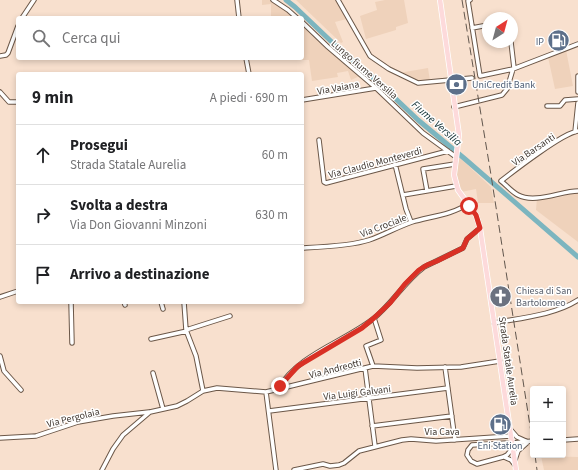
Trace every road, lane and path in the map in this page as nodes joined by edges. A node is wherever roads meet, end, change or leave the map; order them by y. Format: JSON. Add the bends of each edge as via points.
{"nodes":[{"id":1,"x":34,"y":0,"type":"edge"},
{"id":2,"x":237,"y":0,"type":"edge"},
{"id":3,"x":274,"y":0,"type":"edge"},
{"id":4,"x":338,"y":0,"type":"edge"},
{"id":5,"x":440,"y":0,"type":"edge"},
{"id":6,"x":470,"y":0,"type":"edge"},
{"id":7,"x":23,"y":16,"type":"edge"},
{"id":8,"x":239,"y":16,"type":"edge"},
{"id":9,"x":294,"y":16,"type":"edge"},
{"id":10,"x":304,"y":24,"type":"edge"},
{"id":11,"x":482,"y":26,"type":"edge"},
{"id":12,"x":472,"y":28,"type":"junction"},
{"id":13,"x":16,"y":31,"type":"edge"},
{"id":14,"x":578,"y":44,"type":"edge"},
{"id":15,"x":512,"y":48,"type":"edge"},
{"id":16,"x":0,"y":56,"type":"edge"},
{"id":17,"x":246,"y":60,"type":"edge"},
{"id":18,"x":514,"y":69,"type":"junction"},
{"id":19,"x":249,"y":72,"type":"edge"},
{"id":20,"x":578,"y":76,"type":"edge"},
{"id":21,"x":472,"y":78,"type":"dead end"},
{"id":22,"x":451,"y":80,"type":"junction"},
{"id":23,"x":376,"y":88,"type":"junction"},
{"id":24,"x":0,"y":92,"type":"edge"},
{"id":25,"x":578,"y":92,"type":"edge"},
{"id":26,"x":304,"y":100,"type":"edge"},
{"id":27,"x":578,"y":100,"type":"edge"},
{"id":28,"x":16,"y":102,"type":"edge"},
{"id":29,"x":578,"y":103,"type":"edge"},
{"id":30,"x":547,"y":106,"type":"dead end"},
{"id":31,"x":454,"y":107,"type":"junction"},
{"id":32,"x":577,"y":132,"type":"edge"},
{"id":33,"x":319,"y":140,"type":"dead end"},
{"id":34,"x":448,"y":151,"type":"junction"},
{"id":35,"x":456,"y":156,"type":"junction"},
{"id":36,"x":395,"y":164,"type":"junction"},
{"id":37,"x":455,"y":164,"type":"junction"},
{"id":38,"x":456,"y":186,"type":"junction"},
{"id":39,"x":578,"y":190,"type":"edge"},
{"id":40,"x":427,"y":191,"type":"junction"},
{"id":41,"x":403,"y":195,"type":"junction"},
{"id":42,"x":467,"y":204,"type":"junction"},
{"id":43,"x":411,"y":222,"type":"junction"},
{"id":44,"x":480,"y":228,"type":"junction"},
{"id":45,"x":304,"y":248,"type":"edge"},
{"id":46,"x":16,"y":292,"type":"edge"},
{"id":47,"x":0,"y":297,"type":"edge"},
{"id":48,"x":578,"y":300,"type":"edge"},
{"id":49,"x":71,"y":304,"type":"edge"},
{"id":50,"x":161,"y":304,"type":"edge"},
{"id":51,"x":184,"y":304,"type":"edge"},
{"id":52,"x":162,"y":309,"type":"dead end"},
{"id":53,"x":230,"y":316,"type":"dead end"},
{"id":54,"x":374,"y":318,"type":"junction"},
{"id":55,"x":494,"y":323,"type":"junction"},
{"id":56,"x":186,"y":330,"type":"junction"},
{"id":57,"x":151,"y":339,"type":"dead end"},
{"id":58,"x":72,"y":343,"type":"dead end"},
{"id":59,"x":0,"y":356,"type":"edge"},
{"id":60,"x":500,"y":361,"type":"junction"},
{"id":61,"x":373,"y":366,"type":"junction"},
{"id":62,"x":445,"y":367,"type":"junction"},
{"id":63,"x":365,"y":368,"type":"junction"},
{"id":64,"x":153,"y":373,"type":"dead end"},
{"id":65,"x":448,"y":388,"type":"junction"},
{"id":66,"x":278,"y":389,"type":"junction"},
{"id":67,"x":21,"y":390,"type":"dead end"},
{"id":68,"x":203,"y":391,"type":"junction"},
{"id":69,"x":266,"y":392,"type":"junction"},
{"id":70,"x":368,"y":398,"type":"junction"},
{"id":71,"x":163,"y":409,"type":"junction"},
{"id":72,"x":269,"y":411,"type":"junction"},
{"id":73,"x":150,"y":412,"type":"junction"},
{"id":74,"x":452,"y":416,"type":"junction"},
{"id":75,"x":372,"y":426,"type":"junction"},
{"id":76,"x":510,"y":428,"type":"junction"},
{"id":77,"x":511,"y":436,"type":"junction"},
{"id":78,"x":0,"y":438,"type":"edge"},
{"id":79,"x":578,"y":439,"type":"edge"},
{"id":80,"x":455,"y":440,"type":"junction"},
{"id":81,"x":566,"y":440,"type":"edge"},
{"id":82,"x":528,"y":442,"type":"junction"},
{"id":83,"x":506,"y":443,"type":"dead end"},
{"id":84,"x":513,"y":443,"type":"dead end"},
{"id":85,"x":375,"y":446,"type":"junction"},
{"id":86,"x":512,"y":449,"type":"junction"},
{"id":87,"x":503,"y":457,"type":"junction"},
{"id":88,"x":516,"y":465,"type":"edge"},
{"id":89,"x":331,"y":468,"type":"edge"},
{"id":90,"x":102,"y":470,"type":"edge"},
{"id":91,"x":276,"y":470,"type":"edge"},
{"id":92,"x":294,"y":470,"type":"edge"}],
"edges":[{"from":1,"to":7,"type":"street"},
{"from":2,"to":8,"type":"street"},
{"from":3,"to":9,"type":"street"},
{"from":4,"to":22,"type":"street","via":[[370,56],[383,66],[414,82]]},
{"from":5,"to":22,"type":"main road","name":"Strada Statale Aurelia"},
{"from":6,"to":12,"type":"street","via":[[468,1]]},
{"from":10,"to":23,"type":"street","name":"Lungo fiume Versilia"},
{"from":11,"to":12,"type":"street"},
{"from":12,"to":18,"type":"street","via":[[480,76]]},
{"from":13,"to":16,"type":"street","via":[[8,53]]},
{"from":14,"to":18,"type":"street"},
{"from":15,"to":18,"type":"street"},
{"from":17,"to":19,"type":"street"},
{"from":18,"to":31,"type":"street","via":[[502,95]]},
{"from":20,"to":25,"type":"street"},
{"from":21,"to":22,"type":"street"},
{"from":22,"to":31,"type":"main road","name":"Strada Statale Aurelia"},
{"from":23,"to":26,"type":"street","name":"Via Vaiana"},
{"from":23,"to":34,"type":"street","name":"Lungo fiume Versilia","via":[[423,133]]},
{"from":24,"to":28,"type":"street","via":[[9,102]]},
{"from":27,"to":30,"type":"street","via":[[565,100],[560,106]]},
{"from":29,"to":32,"type":"street"},
{"from":31,"to":35,"type":"main road","name":"Strada Statale Aurelia","via":[[459,135]]},
{"from":32,"to":39,"type":"street","name":"Via Barsanti","via":[[528,160],[501,181],[519,196],[547,197]]},
{"from":33,"to":36,"type":"street","name":"Via Claudio Monteverdi","via":[[326,183]]},
{"from":34,"to":35,"type":"street","name":"Lungo fiume Versilia"},
{"from":34,"to":36,"type":"street","name":"Via Claudio Monteverdi"},
{"from":35,"to":37,"type":"main road","name":"Strada Statale Aurelia"},
{"from":36,"to":41,"type":"street"},
{"from":37,"to":38,"type":"main road","name":"Strada Statale Aurelia"},
{"from":37,"to":40,"type":"street","via":[[423,169]]},
{"from":38,"to":40,"type":"street"},
{"from":38,"to":42,"type":"main road","name":"Strada Statale Aurelia"},
{"from":40,"to":41,"type":"street"},
{"from":41,"to":43,"type":"street"},
{"from":42,"to":43,"type":"street","name":"Via Crociale","via":[[451,212]]},
{"from":42,"to":44,"type":"main road","name":"Strada Statale Aurelia","via":[[476,215]]},
{"from":43,"to":45,"type":"street","name":"Via Crociale","via":[[362,242]]},
{"from":44,"to":54,"type":"street","via":[[467,239],[463,248],[419,270]]},
{"from":44,"to":55,"type":"main road","name":"Strada Statale Aurelia"},
{"from":46,"to":47,"type":"street"},
{"from":48,"to":55,"type":"street","via":[[562,308]]},
{"from":49,"to":58,"type":"street"},
{"from":50,"to":52,"type":"street"},
{"from":51,"to":56,"type":"street"},
{"from":53,"to":56,"type":"street"},
{"from":54,"to":61,"type":"street","name":"Via Andreotti","via":[[381,340],[366,346]]},
{"from":54,"to":66,"type":"street","via":[[362,328],[298,366]]},
{"from":55,"to":60,"type":"main road","name":"Strada Statale Aurelia"},
{"from":56,"to":57,"type":"street"},
{"from":56,"to":68,"type":"street","via":[[196,356]]},
{"from":59,"to":67,"type":"street","via":[[4,371]]},
{"from":60,"to":62,"type":"street","name":"Via Andreotti"},
{"from":60,"to":76,"type":"main road","name":"Strada Statale Aurelia"},
{"from":61,"to":62,"type":"street","name":"Via Andreotti"},
{"from":61,"to":63,"type":"street","name":"Via Andreotti"},
{"from":62,"to":65,"type":"street"},
{"from":63,"to":66,"type":"street","name":"Via Andreotti"},
{"from":63,"to":70,"type":"street"},
{"from":64,"to":71,"type":"street"},
{"from":65,"to":70,"type":"street","name":"Via Luigi Galvani"},
{"from":65,"to":74,"type":"street"},
{"from":66,"to":69,"type":"street","name":"Via Andreotti"},
{"from":68,"to":69,"type":"street","name":"Via Andreotti","via":[[217,388]]},
{"from":68,"to":71,"type":"street","name":"Via Andreotti","via":[[187,402]]},
{"from":69,"to":72,"type":"street"},
{"from":70,"to":72,"type":"street","name":"Via Luigi Galvani"},
{"from":70,"to":75,"type":"street"},
{"from":71,"to":73,"type":"street","name":"Via Andreotti"},
{"from":72,"to":91,"type":"street"},
{"from":73,"to":78,"type":"street","name":"Via Pergolaia","via":[[78,422],[36,436]]},
{"from":73,"to":90,"type":"street","name":"Via Andreotti","via":[[123,435]]},
{"from":74,"to":75,"type":"street"},
{"from":74,"to":80,"type":"street"},
{"from":75,"to":85,"type":"street"},
{"from":76,"to":77,"type":"main road","name":"Strada Statale Aurelia"},
{"from":76,"to":82,"type":"street","via":[[517,437]]},
{"from":77,"to":80,"type":"street","name":"Via Cava"},
{"from":77,"to":86,"type":"main road","name":"Strada Statale Aurelia"},
{"from":79,"to":81,"type":"street"},
{"from":80,"to":85,"type":"street","name":"Via Cava","via":[[411,439]]},
{"from":82,"to":84,"type":"street"},
{"from":82,"to":88,"type":"street","via":[[518,451]]},
{"from":83,"to":87,"type":"street","via":[[472,445],[467,454],[471,461],[477,464]]},
{"from":85,"to":89,"type":"street","name":"Via Cava","via":[[359,451],[344,463]]},
{"from":86,"to":87,"type":"street"},
{"from":86,"to":88,"type":"main road","name":"Strada Statale Aurelia"},
{"from":87,"to":88,"type":"street"},
{"from":89,"to":92,"type":"street","name":"Via Cava","via":[[323,464]]}]}
